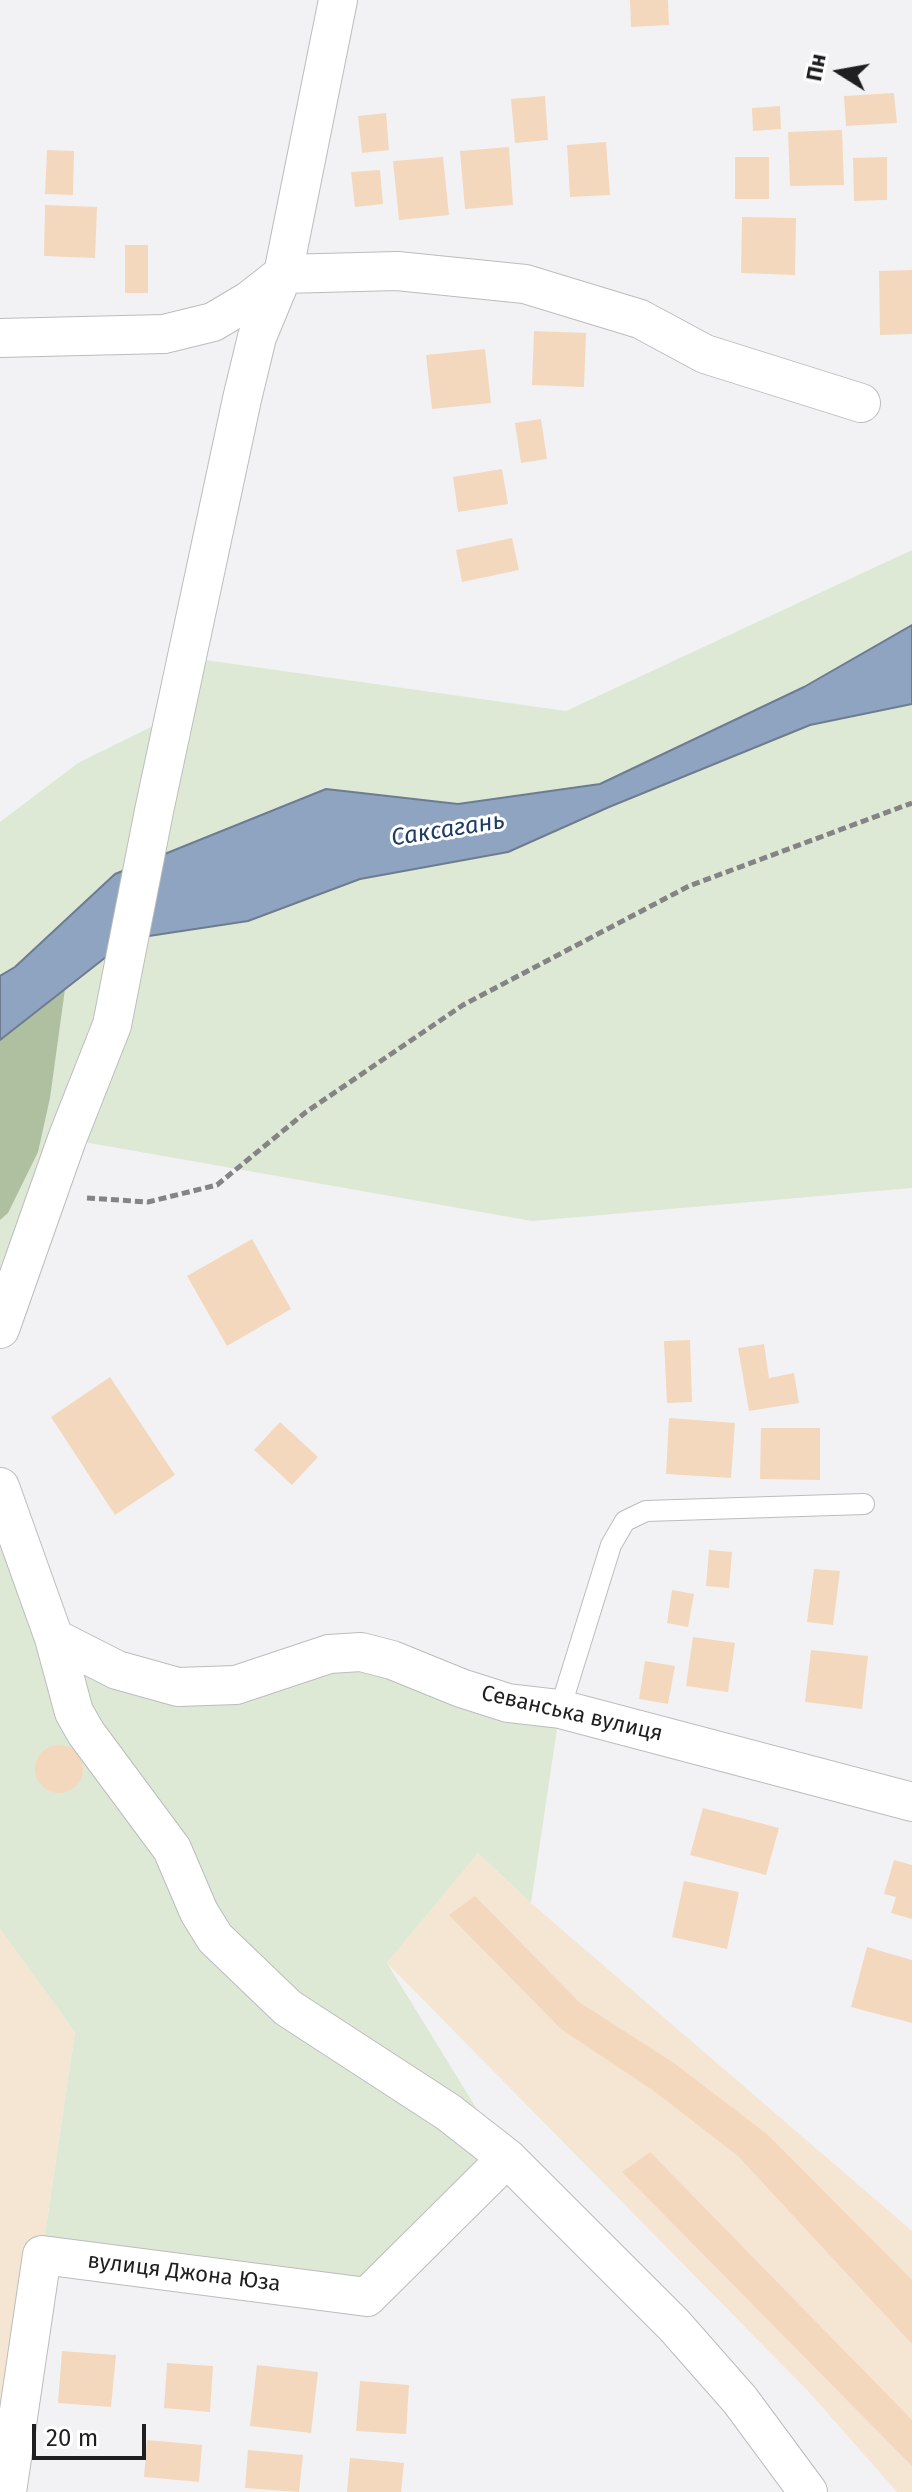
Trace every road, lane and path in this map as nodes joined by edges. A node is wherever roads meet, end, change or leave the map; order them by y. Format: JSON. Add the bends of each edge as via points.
{"nodes":[{"id":1,"x":338,"y":0,"type":"edge"},
{"id":2,"x":283,"y":274,"type":"junction"},
{"id":3,"x":0,"y":338,"type":"edge"},
{"id":4,"x":861,"y":403,"type":"dead end"},
{"id":5,"x":912,"y":803,"type":"edge"},
{"id":6,"x":49,"y":1190,"type":"junction"},
{"id":7,"x":0,"y":1329,"type":"edge"},
{"id":8,"x":0,"y":1487,"type":"edge"},
{"id":9,"x":864,"y":1504,"type":"dead end"},
{"id":10,"x":54,"y":1638,"type":"junction"},
{"id":11,"x":560,"y":1709,"type":"junction"},
{"id":12,"x":912,"y":1802,"type":"edge"},
{"id":13,"x":507,"y":2158,"type":"junction"},
{"id":14,"x":7,"y":2492,"type":"edge"},
{"id":15,"x":808,"y":2492,"type":"edge"}],
"edges":[{"from":1,"to":2,"type":"street"},
{"from":2,"to":3,"type":"street","via":[[213,322],[164,334]]},
{"from":2,"to":4,"type":"street","via":[[397,271],[525,284],[640,319],[705,354]]},
{"from":2,"to":6,"type":"street","via":[[257,337],[242,399],[112,1025]]},
{"from":5,"to":6,"type":"path","via":[[689,886],[463,1005],[306,1112],[217,1185],[148,1202]]},
{"from":6,"to":7,"type":"street"},
{"from":8,"to":10,"type":"street"},
{"from":9,"to":11,"type":"lane","via":[[646,1511],[625,1521],[611,1545]]},
{"from":10,"to":11,"type":"street","name":"Севанська вулиця","via":[[117,1670],[178,1687],[236,1685],[329,1654],[361,1652],[508,1703]]},
{"from":10,"to":13,"type":"street","via":[[74,1712],[172,1849],[215,1938],[288,2008],[448,2112]]},
{"from":11,"to":12,"type":"street","name":"Севанська вулиця"},
{"from":13,"to":14,"type":"street","name":"вулиця Джона Юза","via":[[367,2297],[42,2255]]},
{"from":13,"to":15,"type":"street","via":[[674,2325],[740,2400]]}]}
